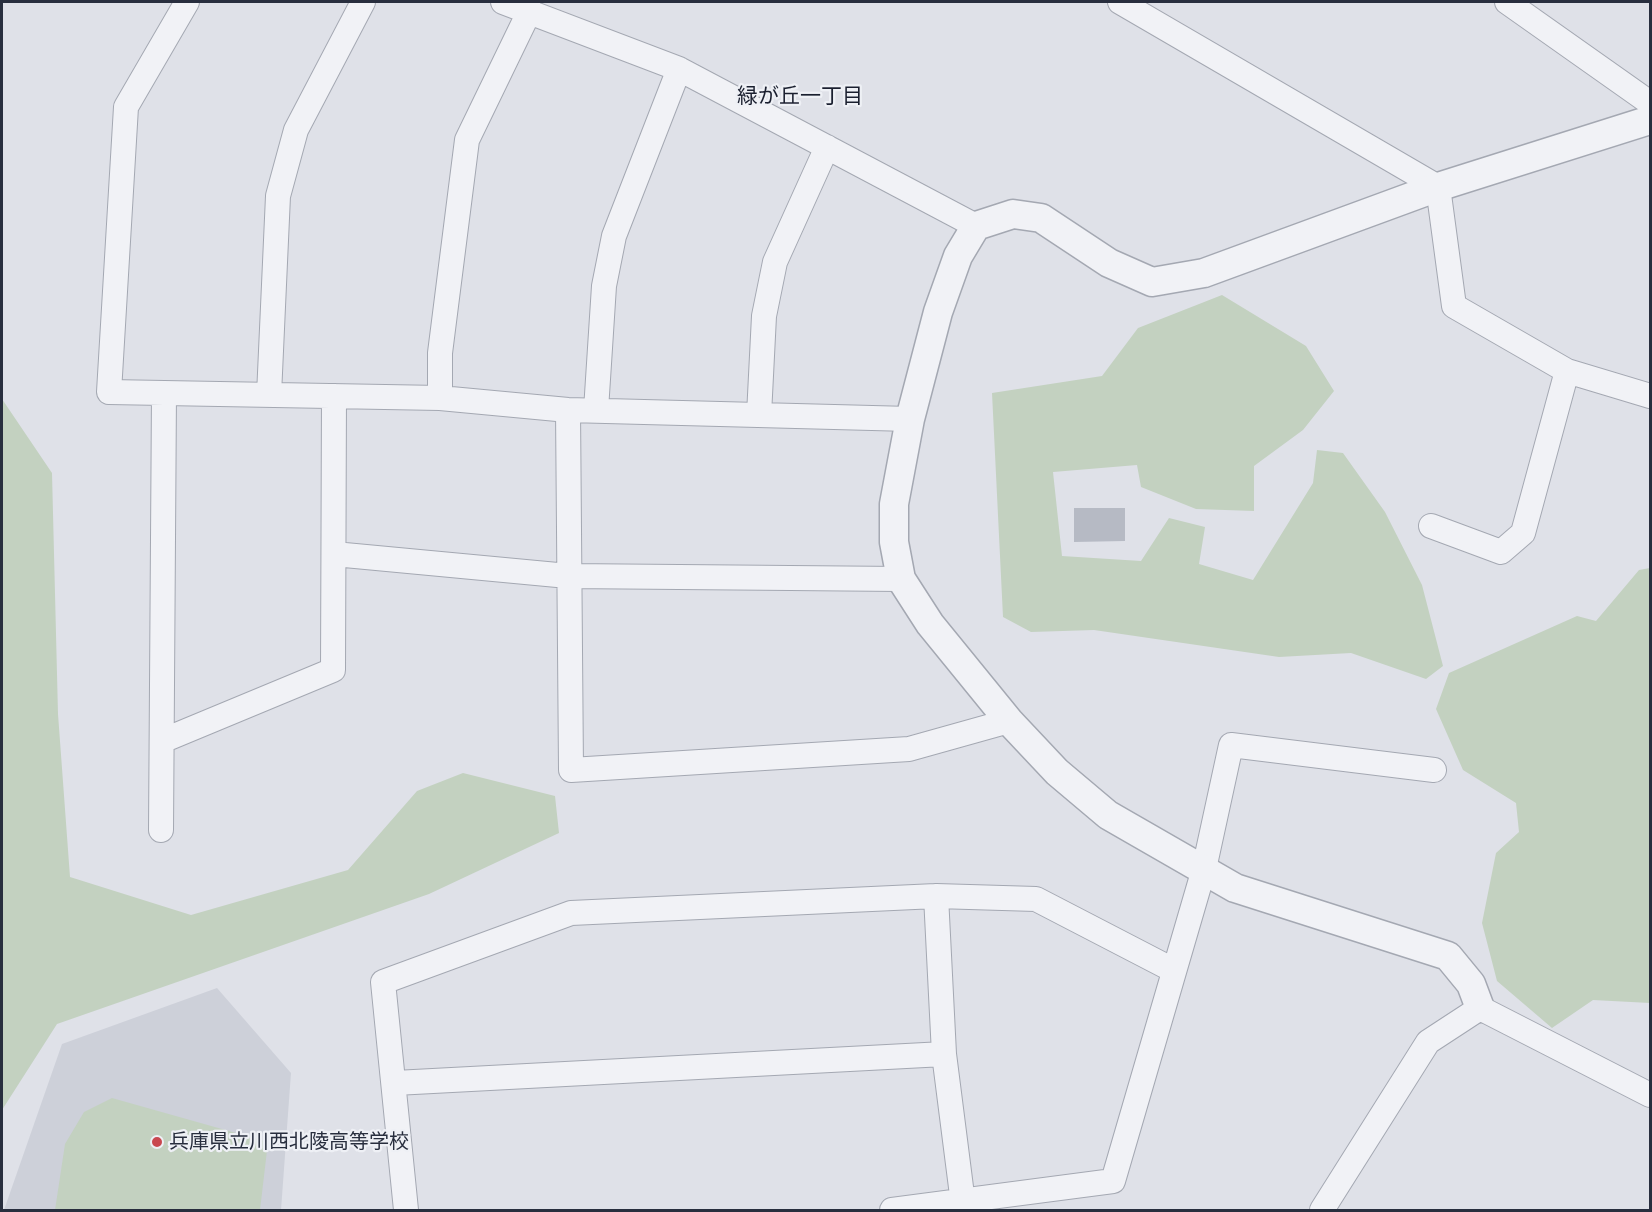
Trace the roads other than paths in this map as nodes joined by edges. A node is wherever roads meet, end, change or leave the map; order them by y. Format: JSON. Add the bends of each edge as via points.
{"nodes":[{"id":1,"x":187,"y":2,"type":"edge"},
{"id":2,"x":363,"y":2,"type":"edge"},
{"id":3,"x":503,"y":2,"type":"edge"},
{"id":4,"x":1120,"y":2,"type":"edge"},
{"id":5,"x":1507,"y":2,"type":"edge"},
{"id":6,"x":530,"y":10,"type":"junction"},
{"id":7,"x":679,"y":69,"type":"junction"},
{"id":8,"x":1650,"y":103,"type":"edge"},
{"id":9,"x":1650,"y":120,"type":"edge"},
{"id":10,"x":827,"y":147,"type":"junction"},
{"id":11,"x":1438,"y":187,"type":"junction"},
{"id":12,"x":976,"y":226,"type":"junction"},
{"id":13,"x":1567,"y":371,"type":"junction"},
{"id":14,"x":164,"y":393,"type":"junction"},
{"id":15,"x":269,"y":395,"type":"junction"},
{"id":16,"x":334,"y":396,"type":"junction"},
{"id":17,"x":1650,"y":396,"type":"edge"},
{"id":18,"x":440,"y":398,"type":"junction"},
{"id":19,"x":568,"y":410,"type":"junction"},
{"id":20,"x":596,"y":410,"type":"junction"},
{"id":21,"x":759,"y":415,"type":"junction"},
{"id":22,"x":910,"y":418,"type":"junction"},
{"id":23,"x":1431,"y":526,"type":"dead end"},
{"id":24,"x":334,"y":554,"type":"junction"},
{"id":25,"x":568,"y":576,"type":"junction"},
{"id":26,"x":901,"y":579,"type":"junction"},
{"id":27,"x":1009,"y":721,"type":"junction"},
{"id":28,"x":162,"y":741,"type":"junction"},
{"id":29,"x":1434,"y":770,"type":"dead end"},
{"id":30,"x":161,"y":830,"type":"dead end"},
{"id":31,"x":1204,"y":869,"type":"junction"},
{"id":32,"x":936,"y":896,"type":"junction"},
{"id":33,"x":1173,"y":970,"type":"junction"},
{"id":34,"x":1480,"y":1008,"type":"junction"},
{"id":35,"x":944,"y":1054,"type":"junction"},
{"id":36,"x":395,"y":1083,"type":"junction"},
{"id":37,"x":1650,"y":1095,"type":"edge"},
{"id":38,"x":963,"y":1203,"type":"junction"},
{"id":39,"x":406,"y":1210,"type":"edge"},
{"id":40,"x":892,"y":1210,"type":"edge"},
{"id":41,"x":1322,"y":1210,"type":"edge"}],
"edges":[{"from":1,"to":14,"type":"street","via":[[126,107],[110,392]]},
{"from":2,"to":15,"type":"street","via":[[296,130],[278,196]]},
{"from":3,"to":6,"type":"street"},
{"from":4,"to":11,"type":"street"},
{"from":5,"to":8,"type":"street"},
{"from":6,"to":7,"type":"street"},
{"from":6,"to":18,"type":"street","via":[[466,140],[440,353]]},
{"from":7,"to":10,"type":"street"},
{"from":7,"to":20,"type":"street","via":[[614,236],[604,286]]},
{"from":9,"to":11,"type":"street"},
{"from":10,"to":12,"type":"street"},
{"from":10,"to":21,"type":"street","via":[[775,262],[764,316]]},
{"from":11,"to":12,"type":"street","via":[[1204,273],[1152,282],[1109,263],[1041,218],[1013,214]]},
{"from":11,"to":13,"type":"street","via":[[1454,306]]},
{"from":12,"to":22,"type":"street","via":[[958,256],[938,312]]},
{"from":13,"to":17,"type":"street"},
{"from":13,"to":23,"type":"street","via":[[1523,533],[1501,552]]},
{"from":14,"to":15,"type":"street"},
{"from":14,"to":28,"type":"street"},
{"from":15,"to":16,"type":"street"},
{"from":16,"to":18,"type":"street"},
{"from":16,"to":24,"type":"street"},
{"from":18,"to":19,"type":"street"},
{"from":19,"to":20,"type":"street"},
{"from":19,"to":25,"type":"street"},
{"from":20,"to":21,"type":"street"},
{"from":21,"to":22,"type":"street"},
{"from":22,"to":26,"type":"street","via":[[894,504],[894,542]]},
{"from":24,"to":25,"type":"street"},
{"from":24,"to":28,"type":"street","via":[[333,670]]},
{"from":25,"to":26,"type":"street"},
{"from":25,"to":27,"type":"street","via":[[571,770],[909,749]]},
{"from":26,"to":27,"type":"street","via":[[930,624]]},
{"from":27,"to":31,"type":"street","via":[[1057,772],[1108,815]]},
{"from":28,"to":30,"type":"street"},
{"from":29,"to":31,"type":"street","via":[[1231,745]]},
{"from":31,"to":33,"type":"street"},
{"from":31,"to":34,"type":"street","via":[[1235,888],[1448,956],[1471,984]]},
{"from":32,"to":33,"type":"street","via":[[1036,899]]},
{"from":32,"to":35,"type":"street"},
{"from":32,"to":36,"type":"street","via":[[571,913],[384,982]]},
{"from":33,"to":38,"type":"street","via":[[1113,1181]]},
{"from":34,"to":37,"type":"street"},
{"from":34,"to":41,"type":"street","via":[[1428,1042]]},
{"from":35,"to":36,"type":"street"},
{"from":35,"to":38,"type":"street"},
{"from":36,"to":39,"type":"street"},
{"from":38,"to":40,"type":"street"}]}
